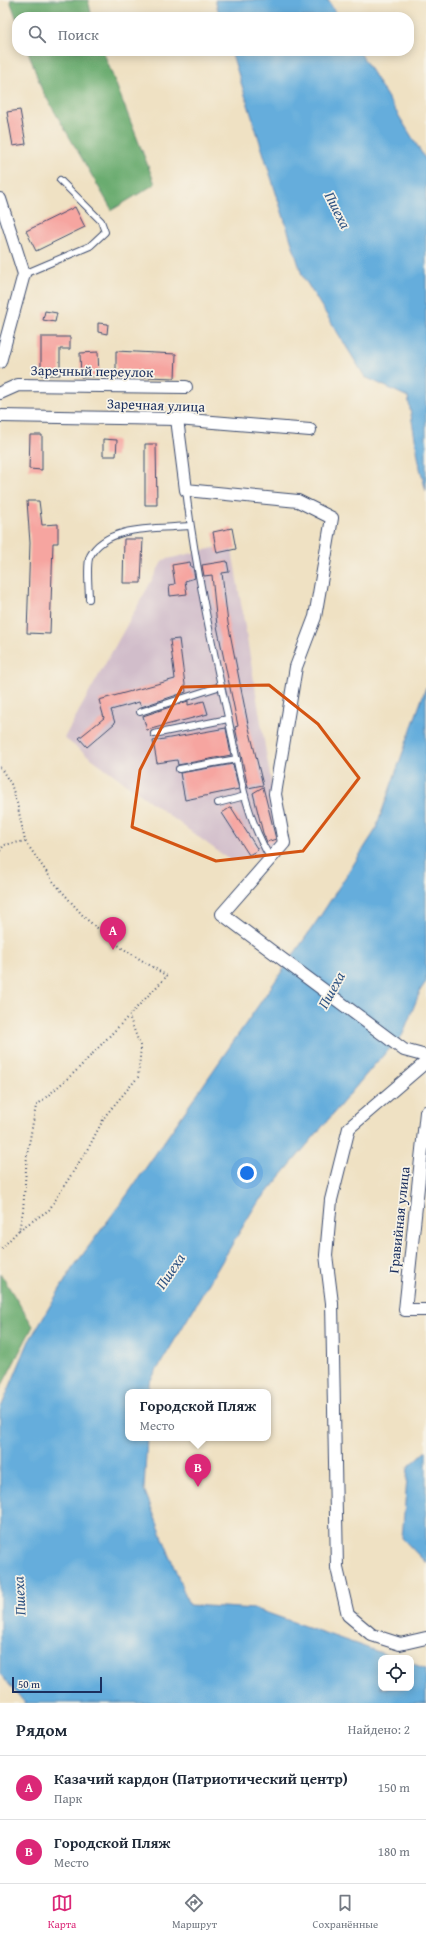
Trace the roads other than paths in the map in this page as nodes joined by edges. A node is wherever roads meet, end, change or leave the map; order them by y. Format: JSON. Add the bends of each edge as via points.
{"nodes":[{"id":1,"x":60,"y":180,"type":"dead end"},
{"id":2,"x":0,"y":199,"type":"edge"},
{"id":3,"x":24,"y":274,"type":"junction"},
{"id":4,"x":0,"y":362,"type":"edge"},
{"id":5,"x":186,"y":387,"type":"dead end"},
{"id":6,"x":0,"y":393,"type":"edge"},
{"id":7,"x":0,"y":416,"type":"edge"},
{"id":8,"x":176,"y":419,"type":"junction"},
{"id":9,"x":310,"y":430,"type":"dead end"},
{"id":10,"x":186,"y":490,"type":"junction"},
{"id":11,"x":190,"y":526,"type":"junction"},
{"id":12,"x":89,"y":599,"type":"dead end"},
{"id":13,"x":221,"y":686,"type":"junction"},
{"id":14,"x":140,"y":712,"type":"dead end"},
{"id":15,"x":228,"y":719,"type":"junction"},
{"id":16,"x":154,"y":734,"type":"dead end"},
{"id":17,"x":237,"y":759,"type":"junction"},
{"id":18,"x":179,"y":769,"type":"dead end"},
{"id":19,"x":245,"y":796,"type":"junction"},
{"id":20,"x":218,"y":802,"type":"dead end"},
{"id":21,"x":271,"y":859,"type":"junction"},
{"id":22,"x":426,"y":1056,"type":"edge"},
{"id":23,"x":426,"y":1062,"type":"edge"},
{"id":24,"x":426,"y":1112,"type":"edge"},
{"id":25,"x":426,"y":1310,"type":"edge"},
{"id":26,"x":426,"y":1638,"type":"edge"}],
"edges":[{"from":1,"to":3,"type":"lane","via":[[101,221],[105,232],[90,246]]},
{"from":2,"to":3,"type":"street"},
{"from":3,"to":4,"type":"street"},
{"from":5,"to":6,"type":"street","name":"Заречный переулок","via":[[18,385]]},
{"from":7,"to":8,"type":"street","name":"Заречная улица"},
{"from":8,"to":9,"type":"street","name":"Заречная улица"},
{"from":8,"to":10,"type":"street"},
{"from":10,"to":11,"type":"lane"},
{"from":10,"to":21,"type":"street","via":[[298,501],[332,518],[315,617],[296,667],[275,794],[284,843]]},
{"from":11,"to":12,"type":"lane","via":[[124,531],[102,540],[89,557]]},
{"from":11,"to":13,"type":"lane"},
{"from":13,"to":14,"type":"lane"},
{"from":13,"to":15,"type":"lane"},
{"from":15,"to":16,"type":"lane"},
{"from":15,"to":17,"type":"lane"},
{"from":17,"to":18,"type":"lane"},
{"from":17,"to":19,"type":"lane"},
{"from":19,"to":20,"type":"lane"},
{"from":19,"to":21,"type":"lane","via":[[260,840]]},
{"from":21,"to":22,"type":"street","via":[[222,914],[404,1050]]},
{"from":23,"to":26,"type":"street","via":[[349,1128],[331,1200],[326,1255],[332,1303],[337,1568],[348,1615],[372,1635],[400,1644]]},
{"from":24,"to":25,"type":"street","name":"Гравийная улица","via":[[405,1310]]}]}
